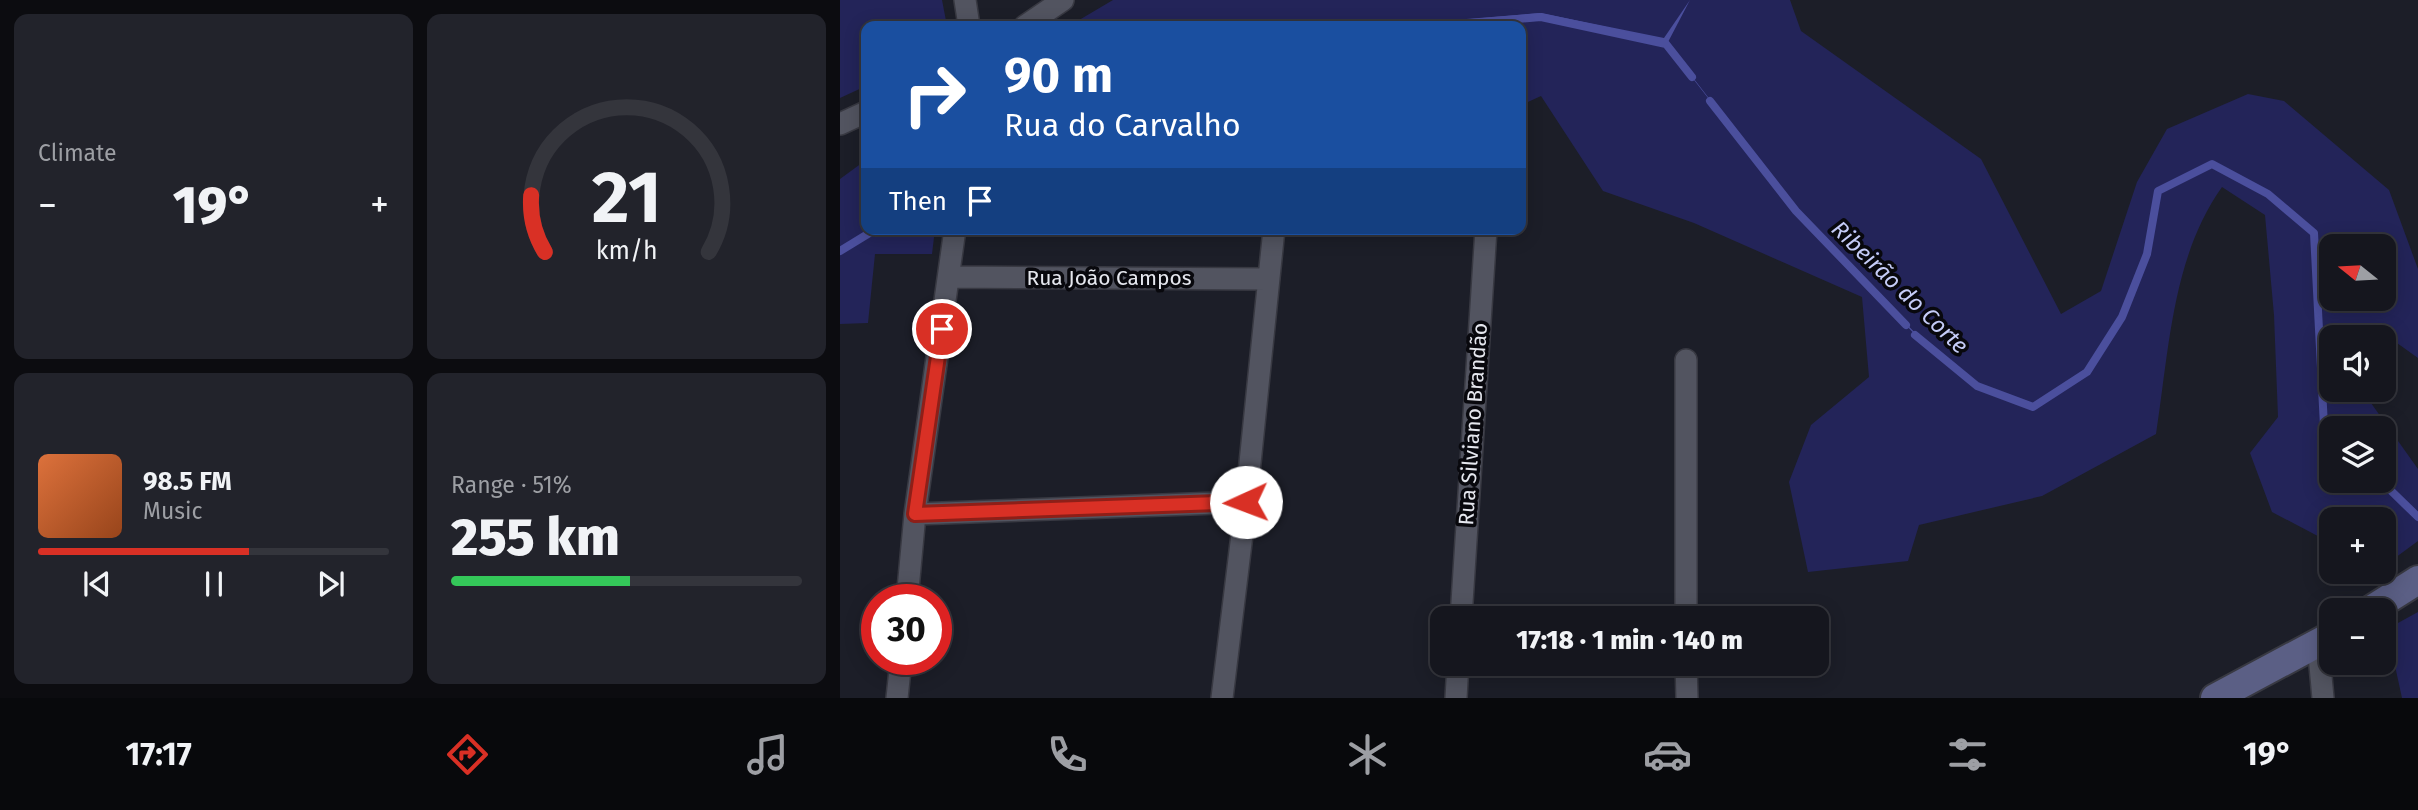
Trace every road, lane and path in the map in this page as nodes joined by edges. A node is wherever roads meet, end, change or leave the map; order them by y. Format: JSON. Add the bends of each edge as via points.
{"nodes":[{"id":1,"x":965,"y":0,"type":"edge"},
{"id":2,"x":1063,"y":0,"type":"edge"},
{"id":3,"x":967,"y":21,"type":"edge"},
{"id":4,"x":1032,"y":21,"type":"edge"},
{"id":5,"x":861,"y":114,"type":"edge"},
{"id":6,"x":840,"y":124,"type":"edge"},
{"id":7,"x":954,"y":235,"type":"edge"},
{"id":8,"x":1273,"y":235,"type":"edge"},
{"id":9,"x":1486,"y":235,"type":"edge"},
{"id":10,"x":950,"y":277,"type":"junction"},
{"id":11,"x":1269,"y":279,"type":"junction"},
{"id":12,"x":1686,"y":360,"type":"dead end"},
{"id":13,"x":1246,"y":502,"type":"junction"},
{"id":14,"x":915,"y":514,"type":"junction"},
{"id":15,"x":908,"y":584,"type":"edge"},
{"id":16,"x":2410,"y":585,"type":"edge"},
{"id":17,"x":2390,"y":598,"type":"edge"},
{"id":18,"x":1462,"y":606,"type":"edge"},
{"id":19,"x":1686,"y":606,"type":"edge"},
{"id":20,"x":2319,"y":643,"type":"edge"},
{"id":21,"x":899,"y":675,"type":"edge"},
{"id":22,"x":2323,"y":675,"type":"edge"},
{"id":23,"x":1457,"y":676,"type":"edge"},
{"id":24,"x":1686,"y":676,"type":"edge"},
{"id":25,"x":897,"y":698,"type":"edge"},
{"id":26,"x":1222,"y":698,"type":"edge"},
{"id":27,"x":1456,"y":698,"type":"edge"},
{"id":28,"x":1686,"y":698,"type":"edge"},
{"id":29,"x":2215,"y":698,"type":"edge"},
{"id":30,"x":2323,"y":698,"type":"edge"}],
"edges":[{"from":1,"to":3,"type":"street"},
{"from":2,"to":4,"type":"street"},
{"from":5,"to":6,"type":"street"},
{"from":7,"to":10,"type":"street"},
{"from":8,"to":11,"type":"street"},
{"from":9,"to":18,"type":"street","name":"Rua Silviano Brandão"},
{"from":10,"to":11,"type":"street","name":"Rua João Campos"},
{"from":10,"to":14,"type":"street"},
{"from":11,"to":13,"type":"street"},
{"from":12,"to":19,"type":"street"},
{"from":13,"to":14,"type":"street"},
{"from":13,"to":26,"type":"street"},
{"from":14,"to":15,"type":"street"},
{"from":16,"to":17,"type":"street"},
{"from":20,"to":29,"type":"street"},
{"from":21,"to":25,"type":"street"},
{"from":22,"to":30,"type":"street"},
{"from":23,"to":27,"type":"street"},
{"from":24,"to":28,"type":"street"}]}
